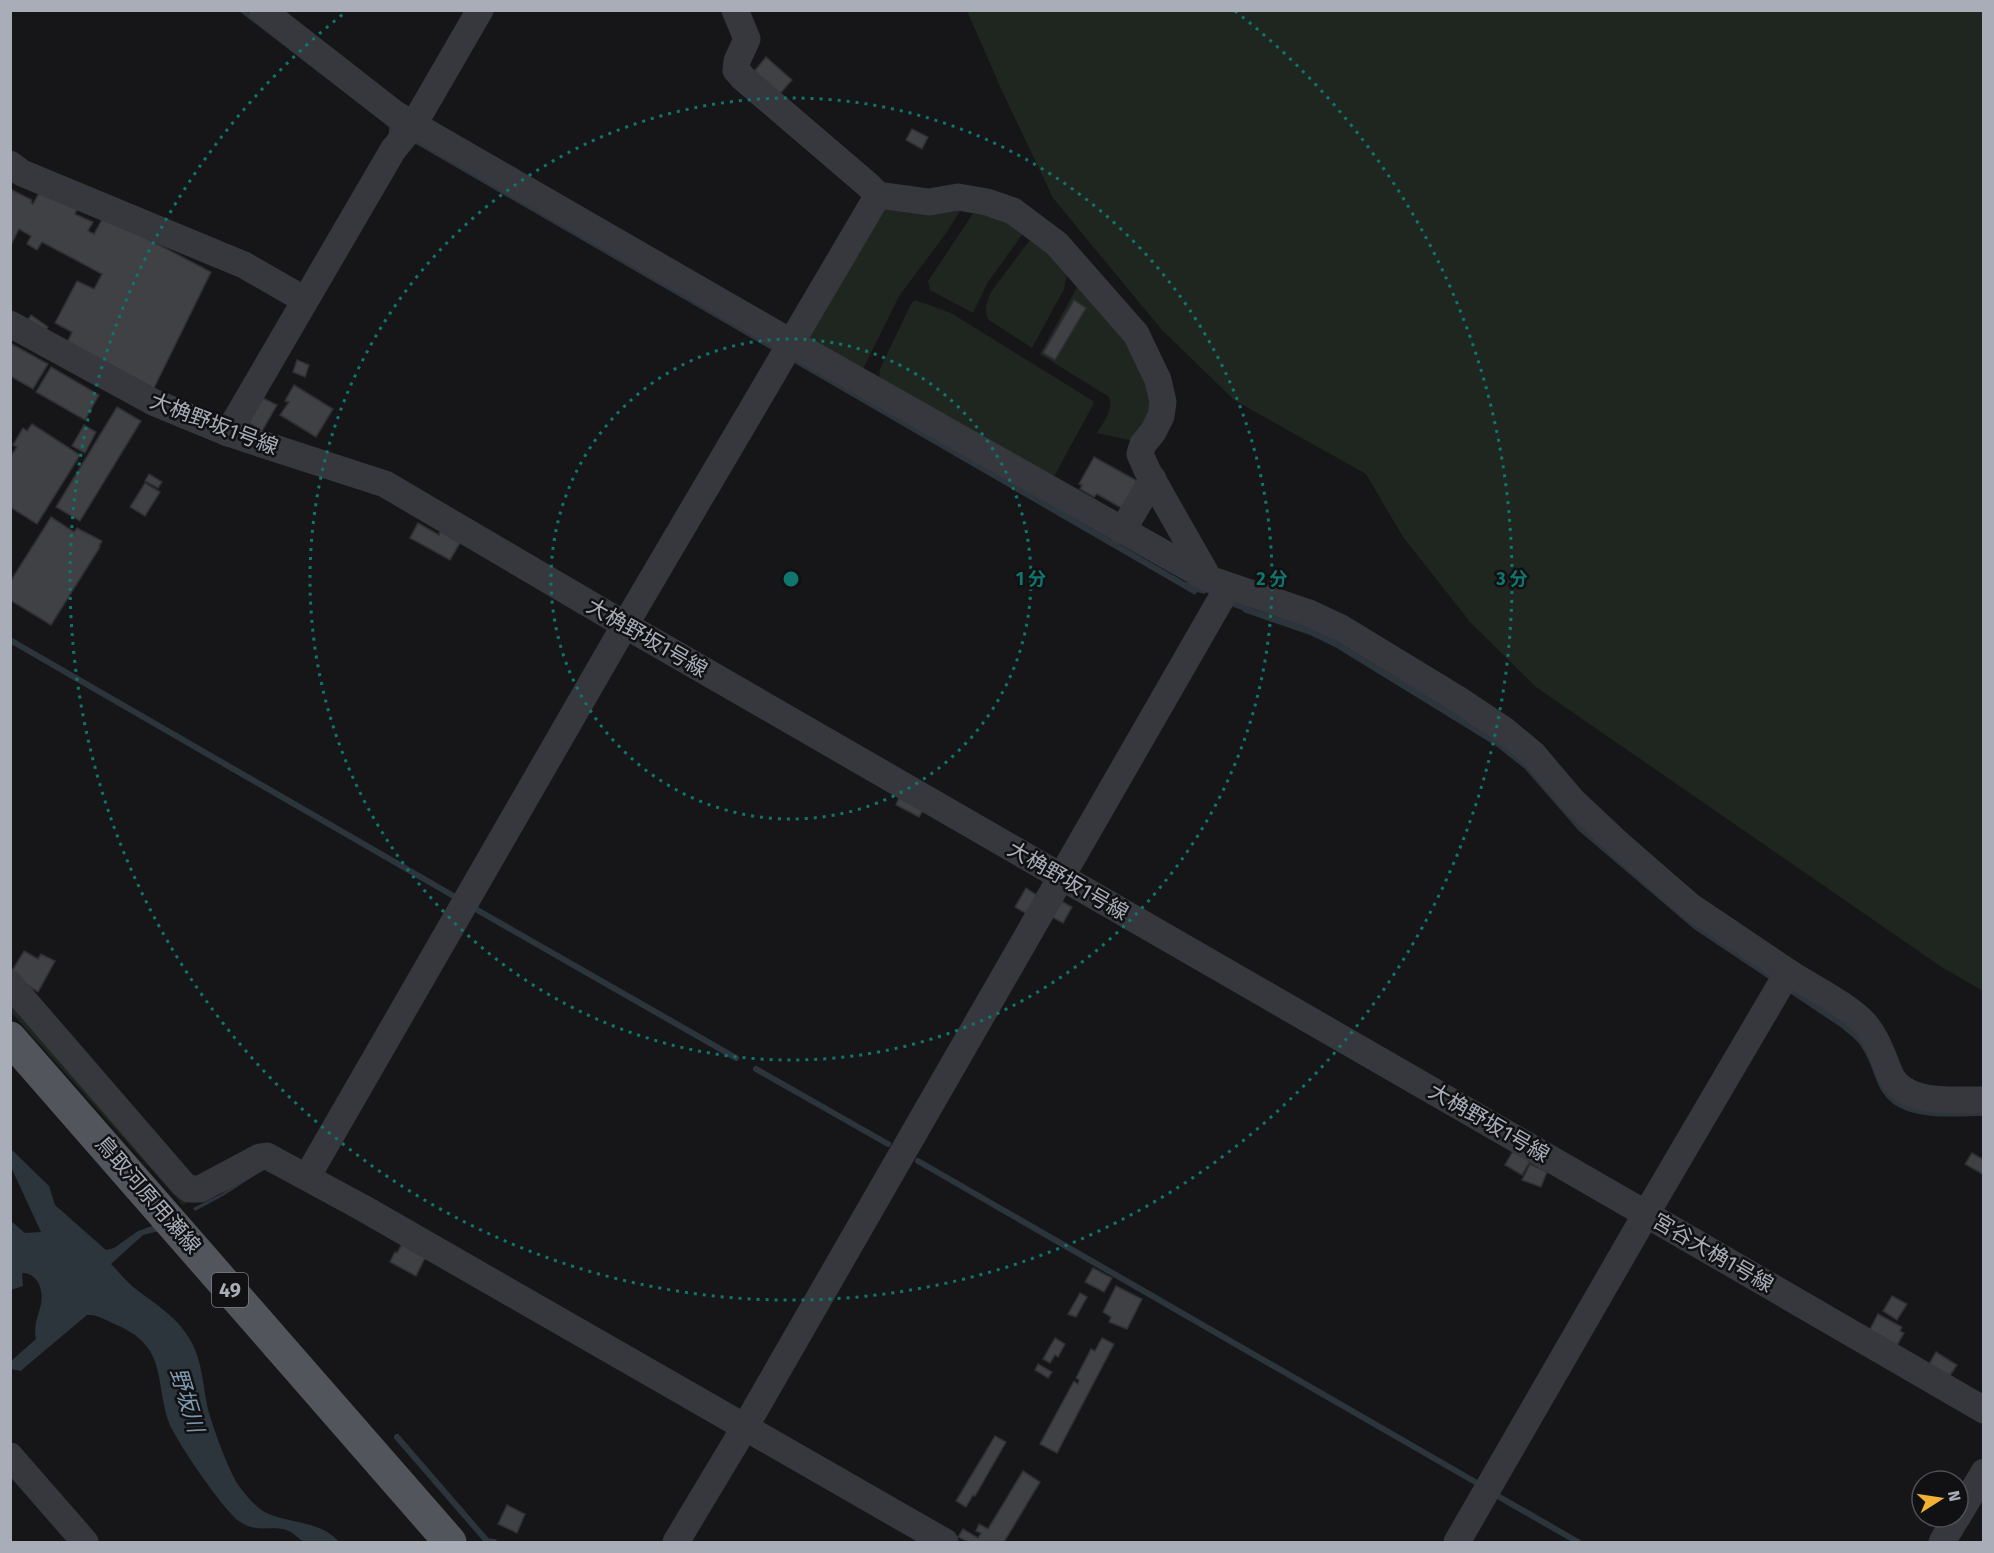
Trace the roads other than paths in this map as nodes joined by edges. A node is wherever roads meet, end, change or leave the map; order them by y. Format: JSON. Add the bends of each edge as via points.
{"nodes":[{"id":1,"x":262,"y":10,"type":"edge"},
{"id":2,"x":480,"y":10,"type":"edge"},
{"id":3,"x":735,"y":10,"type":"edge"},
{"id":4,"x":414,"y":124,"type":"junction"},
{"id":5,"x":10,"y":164,"type":"edge"},
{"id":6,"x":878,"y":195,"type":"junction"},
{"id":7,"x":305,"y":300,"type":"junction"},
{"id":8,"x":10,"y":324,"type":"edge"},
{"id":9,"x":792,"y":343,"type":"junction"},
{"id":10,"x":228,"y":434,"type":"junction"},
{"id":11,"x":1153,"y":479,"type":"junction"},
{"id":12,"x":1122,"y":531,"type":"junction"},
{"id":13,"x":1218,"y":583,"type":"junction"},
{"id":14,"x":625,"y":625,"type":"junction"},
{"id":15,"x":1062,"y":877,"type":"junction"},
{"id":16,"x":1788,"y":972,"type":"junction"},
{"id":17,"x":10,"y":984,"type":"edge"},
{"id":18,"x":10,"y":1038,"type":"edge"},
{"id":19,"x":1983,"y":1100,"type":"edge"},
{"id":20,"x":307,"y":1177,"type":"junction"},
{"id":21,"x":1646,"y":1214,"type":"junction"},
{"id":22,"x":1983,"y":1410,"type":"edge"},
{"id":23,"x":745,"y":1427,"type":"junction"},
{"id":24,"x":10,"y":1456,"type":"edge"},
{"id":25,"x":1983,"y":1472,"type":"edge"},
{"id":26,"x":1970,"y":1495,"type":"edge"},
{"id":27,"x":1950,"y":1529,"type":"edge"},
{"id":28,"x":85,"y":1542,"type":"edge"},
{"id":29,"x":450,"y":1542,"type":"edge"},
{"id":30,"x":675,"y":1542,"type":"edge"},
{"id":31,"x":945,"y":1542,"type":"edge"},
{"id":32,"x":1457,"y":1542,"type":"edge"},
{"id":33,"x":1942,"y":1542,"type":"edge"}],
"edges":[{"from":1,"to":4,"type":"street","via":[[395,114]]},
{"from":2,"to":4,"type":"street"},
{"from":3,"to":6,"type":"street","via":[[747,39],[736,70]]},
{"from":4,"to":7,"type":"street","via":[[393,150]]},
{"from":4,"to":9,"type":"street"},
{"from":5,"to":7,"type":"street","via":[[22,173],[244,265]]},
{"from":6,"to":9,"type":"street"},
{"from":6,"to":11,"type":"street","via":[[929,202],[958,197],[987,202],[1014,211],[1057,244],[1136,334],[1158,380],[1163,402],[1161,416],[1140,454]]},
{"from":7,"to":10,"type":"street"},
{"from":8,"to":10,"type":"street","name":"大桷野坂1号線","via":[[153,402]]},
{"from":9,"to":12,"type":"street"},
{"from":9,"to":14,"type":"street"},
{"from":10,"to":14,"type":"street","name":"大桷野坂1号線","via":[[385,484]]},
{"from":11,"to":12,"type":"street"},
{"from":11,"to":13,"type":"street"},
{"from":12,"to":13,"type":"street"},
{"from":13,"to":15,"type":"street"},
{"from":13,"to":16,"type":"street","via":[[1341,628],[1504,730],[1533,754],[1572,800],[1690,906]]},
{"from":14,"to":15,"type":"street","name":"大桷野坂1号線"},
{"from":14,"to":20,"type":"street"},
{"from":15,"to":21,"type":"street","name":"大桷野坂1号線"},
{"from":15,"to":23,"type":"street"},
{"from":16,"to":19,"type":"street","via":[[1866,1025],[1892,1077],[1903,1090],[1925,1098]]},
{"from":16,"to":21,"type":"street"},
{"from":17,"to":20,"type":"street","via":[[189,1189],[200,1189],[267,1156]]},
{"from":18,"to":29,"type":"main road","name":"鳥取河原用瀬線","number":"49"},
{"from":20,"to":23,"type":"street"},
{"from":21,"to":22,"type":"street","name":"宮谷大桷1号線"},
{"from":21,"to":32,"type":"street","name":"宮谷大桷1号線"},
{"from":23,"to":30,"type":"street"},
{"from":23,"to":31,"type":"street"},
{"from":24,"to":28,"type":"street"},
{"from":25,"to":26,"type":"street"},
{"from":27,"to":33,"type":"street"}]}
